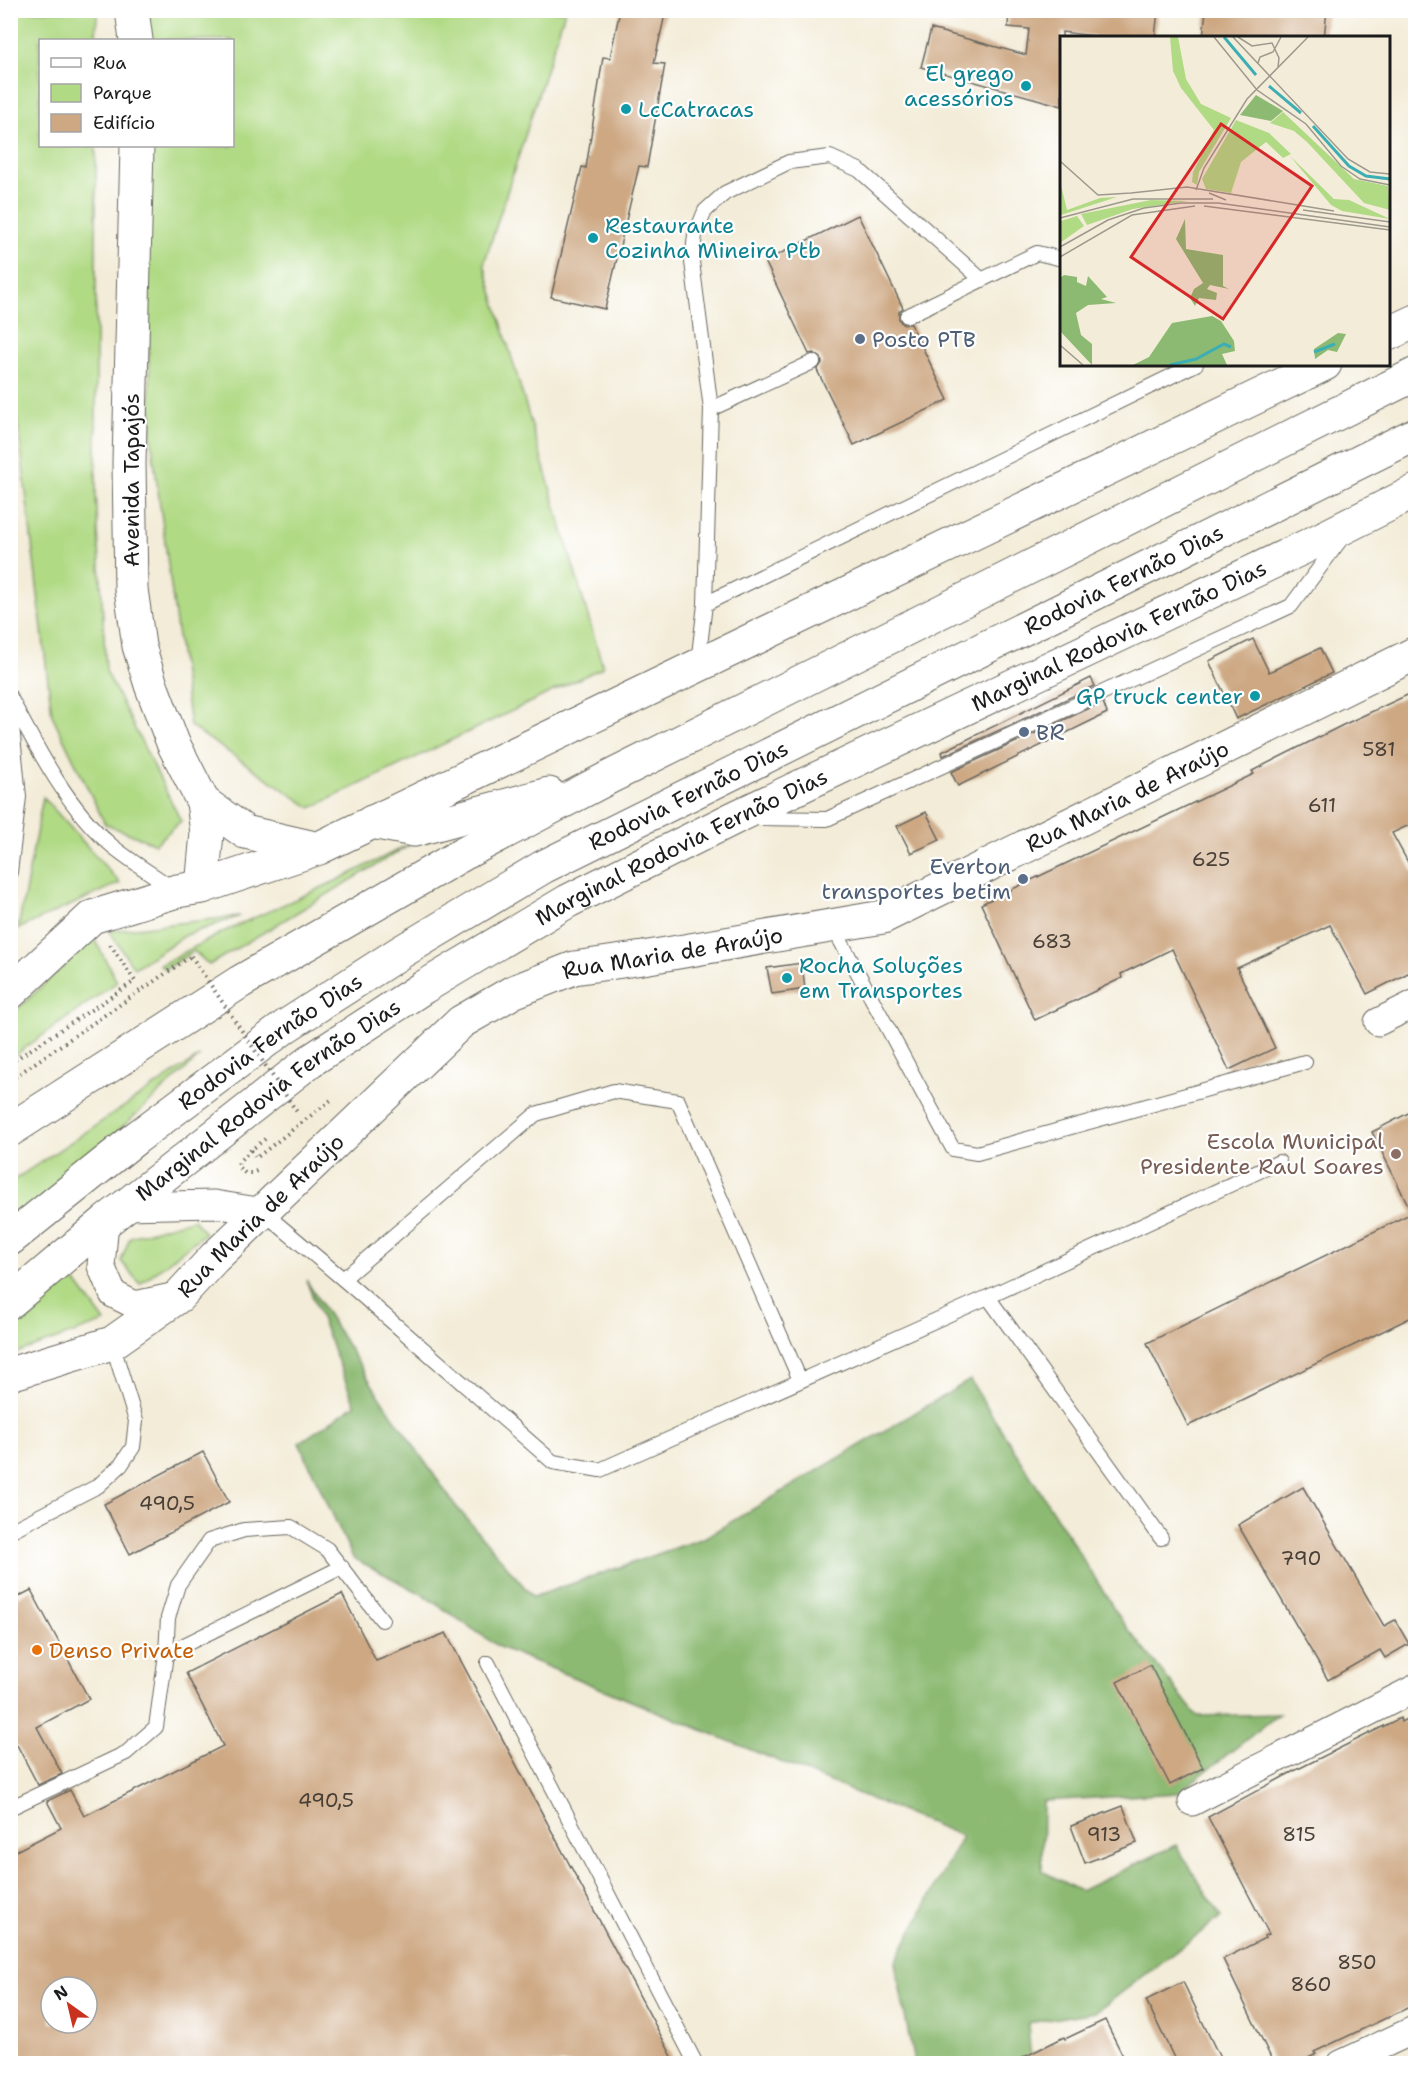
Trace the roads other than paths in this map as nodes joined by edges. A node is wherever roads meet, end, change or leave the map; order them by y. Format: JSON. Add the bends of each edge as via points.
{"nodes":[{"id":1,"x":132,"y":10,"type":"edge"},
{"id":2,"x":136,"y":39,"type":"edge"},
{"id":3,"x":137,"y":147,"type":"edge"},
{"id":4,"x":1060,"y":259,"type":"edge"},
{"id":5,"x":982,"y":280,"type":"junction"},
{"id":6,"x":907,"y":316,"type":"dead end"},
{"id":7,"x":813,"y":362,"type":"dead end"},
{"id":8,"x":1192,"y":366,"type":"edge"},
{"id":9,"x":1321,"y":366,"type":"edge"},
{"id":10,"x":1416,"y":374,"type":"edge"},
{"id":11,"x":711,"y":409,"type":"junction"},
{"id":12,"x":1416,"y":434,"type":"edge"},
{"id":13,"x":1416,"y":491,"type":"edge"},
{"id":14,"x":1353,"y":523,"type":"junction"},
{"id":15,"x":705,"y":604,"type":"junction"},
{"id":16,"x":1416,"y":653,"type":"edge"},
{"id":17,"x":698,"y":666,"type":"junction"},
{"id":18,"x":10,"y":697,"type":"edge"},
{"id":19,"x":10,"y":705,"type":"edge"},
{"id":20,"x":608,"y":778,"type":"junction"},
{"id":21,"x":203,"y":802,"type":"junction"},
{"id":22,"x":734,"y":818,"type":"junction"},
{"id":23,"x":372,"y":822,"type":"junction"},
{"id":24,"x":318,"y":848,"type":"junction"},
{"id":25,"x":10,"y":872,"type":"edge"},
{"id":26,"x":190,"y":889,"type":"junction"},
{"id":27,"x":832,"y":926,"type":"junction"},
{"id":28,"x":10,"y":993,"type":"edge"},
{"id":29,"x":1416,"y":1003,"type":"edge"},
{"id":30,"x":1378,"y":1022,"type":"dead end"},
{"id":31,"x":1305,"y":1062,"type":"dead end"},
{"id":32,"x":10,"y":1130,"type":"edge"},
{"id":33,"x":1279,"y":1162,"type":"dead end"},
{"id":34,"x":262,"y":1212,"type":"junction"},
{"id":35,"x":115,"y":1214,"type":"junction"},
{"id":36,"x":10,"y":1239,"type":"edge"},
{"id":37,"x":343,"y":1279,"type":"junction"},
{"id":38,"x":179,"y":1296,"type":"junction"},
{"id":39,"x":988,"y":1297,"type":"junction"},
{"id":40,"x":10,"y":1302,"type":"edge"},
{"id":41,"x":112,"y":1344,"type":"junction"},
{"id":42,"x":10,"y":1374,"type":"edge"},
{"id":43,"x":800,"y":1380,"type":"junction"},
{"id":44,"x":10,"y":1531,"type":"edge"},
{"id":45,"x":1161,"y":1538,"type":"dead end"},
{"id":46,"x":342,"y":1567,"type":"junction"},
{"id":47,"x":382,"y":1620,"type":"dead end"},
{"id":48,"x":166,"y":1654,"type":"junction"},
{"id":49,"x":488,"y":1663,"type":"dead end"},
{"id":50,"x":1416,"y":1688,"type":"edge"},
{"id":51,"x":1192,"y":1802,"type":"dead end"},
{"id":52,"x":10,"y":1809,"type":"edge"},
{"id":53,"x":1416,"y":2029,"type":"edge"},
{"id":54,"x":696,"y":2064,"type":"edge"},
{"id":55,"x":1341,"y":2064,"type":"edge"}],
"edges":[{"from":1,"to":2,"type":"main road"},
{"from":3,"to":21,"type":"main road","name":"Avenida Tapajós","via":[[129,463],[131,589],[139,646],[151,684],[173,743]]},
{"from":4,"to":5,"type":"lane","via":[[1037,253]]},
{"from":5,"to":6,"type":"lane"},
{"from":5,"to":11,"type":"lane","via":[[859,170],[830,157],[789,162],[725,193],[705,211],[695,235],[692,262]]},
{"from":7,"to":11,"type":"lane"},
{"from":8,"to":15,"type":"lane"},
{"from":9,"to":17,"type":"main road"},
{"from":10,"to":20,"type":"main road"},
{"from":11,"to":15,"type":"lane"},
{"from":12,"to":36,"type":"main road","name":"Rodovia Fernão Dias","via":[[543,867],[286,1026]]},
{"from":13,"to":14,"type":"main road","name":"Marginal Rodovia Fernão Dias"},
{"from":14,"to":22,"type":"main road","name":"Marginal Rodovia Fernão Dias"},
{"from":14,"to":22,"type":"lane","via":[[1291,606],[827,819]]},
{"from":15,"to":17,"type":"lane"},
{"from":16,"to":27,"type":"main road","name":"Rua Maria de Araújo","via":[[883,917]]},
{"from":17,"to":23,"type":"main road"},
{"from":18,"to":26,"type":"lane","via":[[43,759],[88,823],[111,845]]},
{"from":19,"to":25,"type":"lane","via":[[19,797]]},
{"from":20,"to":23,"type":"main road","via":[[414,830]]},
{"from":20,"to":32,"type":"main road","via":[[463,854],[240,982]]},
{"from":21,"to":24,"type":"main road","name":"Avenida Tapajós","via":[[245,832]]},
{"from":21,"to":26,"type":"main road","name":"Avenida Tapajós","via":[[207,833]]},
{"from":22,"to":35,"type":"main road","name":"Marginal Rodovia Fernão Dias","via":[[558,907],[424,987],[310,1061]]},
{"from":23,"to":24,"type":"main road"},
{"from":24,"to":26,"type":"main road"},
{"from":26,"to":28,"type":"main road","via":[[92,918]]},
{"from":27,"to":31,"type":"lane","via":[[952,1149],[976,1154]]},
{"from":27,"to":34,"type":"main road","name":"Rua Maria de Araújo","via":[[574,968],[513,992],[461,1022]]},
{"from":29,"to":30,"type":"street"},
{"from":33,"to":39,"type":"lane"},
{"from":34,"to":35,"type":"street","via":[[214,1204]]},
{"from":34,"to":37,"type":"lane"},
{"from":34,"to":38,"type":"main road","name":"Rua Maria de Araújo"},
{"from":35,"to":38,"type":"street","via":[[101,1266],[113,1294],[135,1305]]},
{"from":35,"to":40,"type":"main road","name":"Marginal Rodovia Fernão Dias"},
{"from":37,"to":43,"type":"lane","via":[[553,1462],[600,1470]]},
{"from":37,"to":43,"type":"lane","via":[[536,1114],[614,1091],[678,1101]]},
{"from":38,"to":41,"type":"main road","name":"Rua Maria de Araújo"},
{"from":39,"to":43,"type":"lane"},
{"from":39,"to":45,"type":"lane"},
{"from":41,"to":42,"type":"main road","name":"Rua Maria de Araújo"},
{"from":41,"to":44,"type":"lane","via":[[136,1421],[133,1447],[121,1465],[98,1486]]},
{"from":46,"to":47,"type":"lane"},
{"from":46,"to":48,"type":"lane"},
{"from":46,"to":48,"type":"lane","via":[[327,1549],[291,1527],[244,1530],[209,1541],[178,1585],[168,1618]]},
{"from":48,"to":52,"type":"lane","via":[[156,1727],[126,1753]]},
{"from":49,"to":54,"type":"lane"},
{"from":50,"to":51,"type":"street"},
{"from":53,"to":55,"type":"street"}]}
